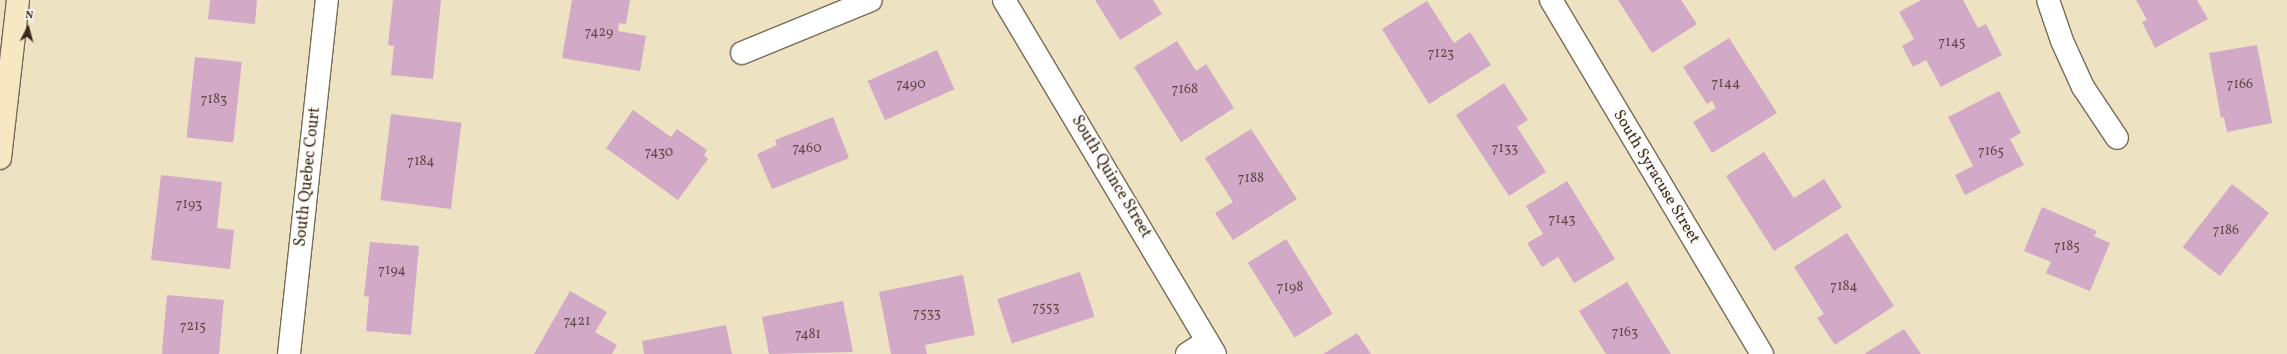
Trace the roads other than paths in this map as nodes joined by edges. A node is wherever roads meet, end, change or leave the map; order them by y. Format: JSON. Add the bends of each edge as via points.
{"nodes":[{"id":1,"x":18,"y":0,"type":"edge"},
{"id":2,"x":327,"y":0,"type":"edge"},
{"id":3,"x":871,"y":0,"type":"edge"},
{"id":4,"x":1004,"y":0,"type":"edge"},
{"id":5,"x":1551,"y":0,"type":"edge"},
{"id":6,"x":2048,"y":0,"type":"edge"},
{"id":7,"x":742,"y":54,"type":"dead end"},
{"id":8,"x":2117,"y":138,"type":"dead end"},
{"id":9,"x":0,"y":158,"type":"edge"},
{"id":10,"x":1211,"y":347,"type":"edge"},
{"id":11,"x":289,"y":354,"type":"edge"},
{"id":12,"x":1187,"y":354,"type":"edge"},
{"id":13,"x":1762,"y":354,"type":"edge"}],
"edges":[{"from":1,"to":9,"type":"main road"},
{"from":2,"to":11,"type":"street","name":"South Quebec Court"},
{"from":3,"to":7,"type":"street"},
{"from":4,"to":10,"type":"street","name":"South Quince Street"},
{"from":5,"to":13,"type":"street","name":"South Syracuse Street"},
{"from":6,"to":8,"type":"street","via":[[2062,41],[2083,87]]},
{"from":10,"to":12,"type":"street"}]}
